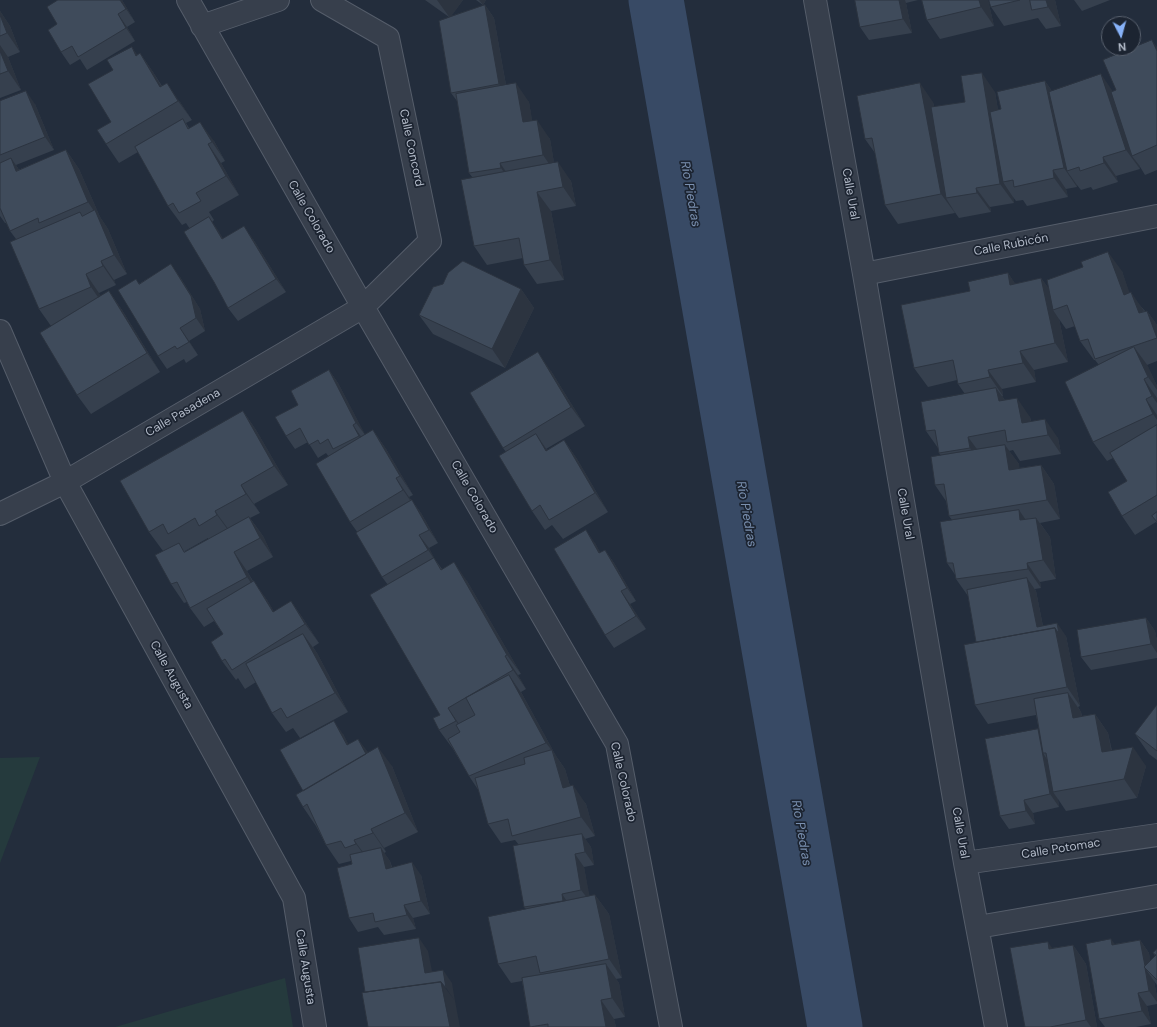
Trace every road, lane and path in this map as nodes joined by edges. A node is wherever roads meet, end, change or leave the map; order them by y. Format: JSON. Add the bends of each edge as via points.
{"nodes":[{"id":1,"x":188,"y":0,"type":"edge"},
{"id":2,"x":278,"y":0,"type":"edge"},
{"id":3,"x":322,"y":0,"type":"edge"},
{"id":4,"x":815,"y":0,"type":"edge"},
{"id":5,"x":202,"y":26,"type":"junction"},
{"id":6,"x":1156,"y":220,"type":"edge"},
{"id":7,"x":864,"y":274,"type":"junction"},
{"id":8,"x":363,"y":307,"type":"junction"},
{"id":9,"x":0,"y":331,"type":"edge"},
{"id":10,"x":65,"y":482,"type":"junction"},
{"id":11,"x":0,"y":514,"type":"edge"},
{"id":12,"x":1157,"y":835,"type":"edge"},
{"id":13,"x":965,"y":863,"type":"junction"},
{"id":14,"x":1157,"y":896,"type":"edge"},
{"id":15,"x":978,"y":927,"type":"junction"},
{"id":16,"x":315,"y":1027,"type":"edge"},
{"id":17,"x":671,"y":1027,"type":"edge"},
{"id":18,"x":996,"y":1027,"type":"edge"}],
"edges":[{"from":1,"to":5,"type":"street","name":"Calle Colorado"},
{"from":2,"to":5,"type":"street"},
{"from":3,"to":8,"type":"street","name":"Calle Concord","via":[[388,38],[430,241]]},
{"from":4,"to":7,"type":"street","name":"Calle Ural"},
{"from":5,"to":8,"type":"street","name":"Calle Colorado"},
{"from":6,"to":7,"type":"street","name":"Calle Rubicón"},
{"from":7,"to":13,"type":"street","name":"Calle Ural"},
{"from":8,"to":10,"type":"street","name":"Calle Pasadena"},
{"from":8,"to":17,"type":"street","name":"Calle Colorado","via":[[617,744]]},
{"from":9,"to":10,"type":"street","name":"Calle Augusta"},
{"from":10,"to":11,"type":"street","name":"Calle Pasadena"},
{"from":10,"to":16,"type":"street","name":"Calle Augusta","via":[[294,898]]},
{"from":12,"to":13,"type":"street","name":"Calle Potomac"},
{"from":13,"to":15,"type":"street","name":"Calle Ural"},
{"from":14,"to":15,"type":"street"},
{"from":15,"to":18,"type":"street","name":"Calle Ural"}]}
